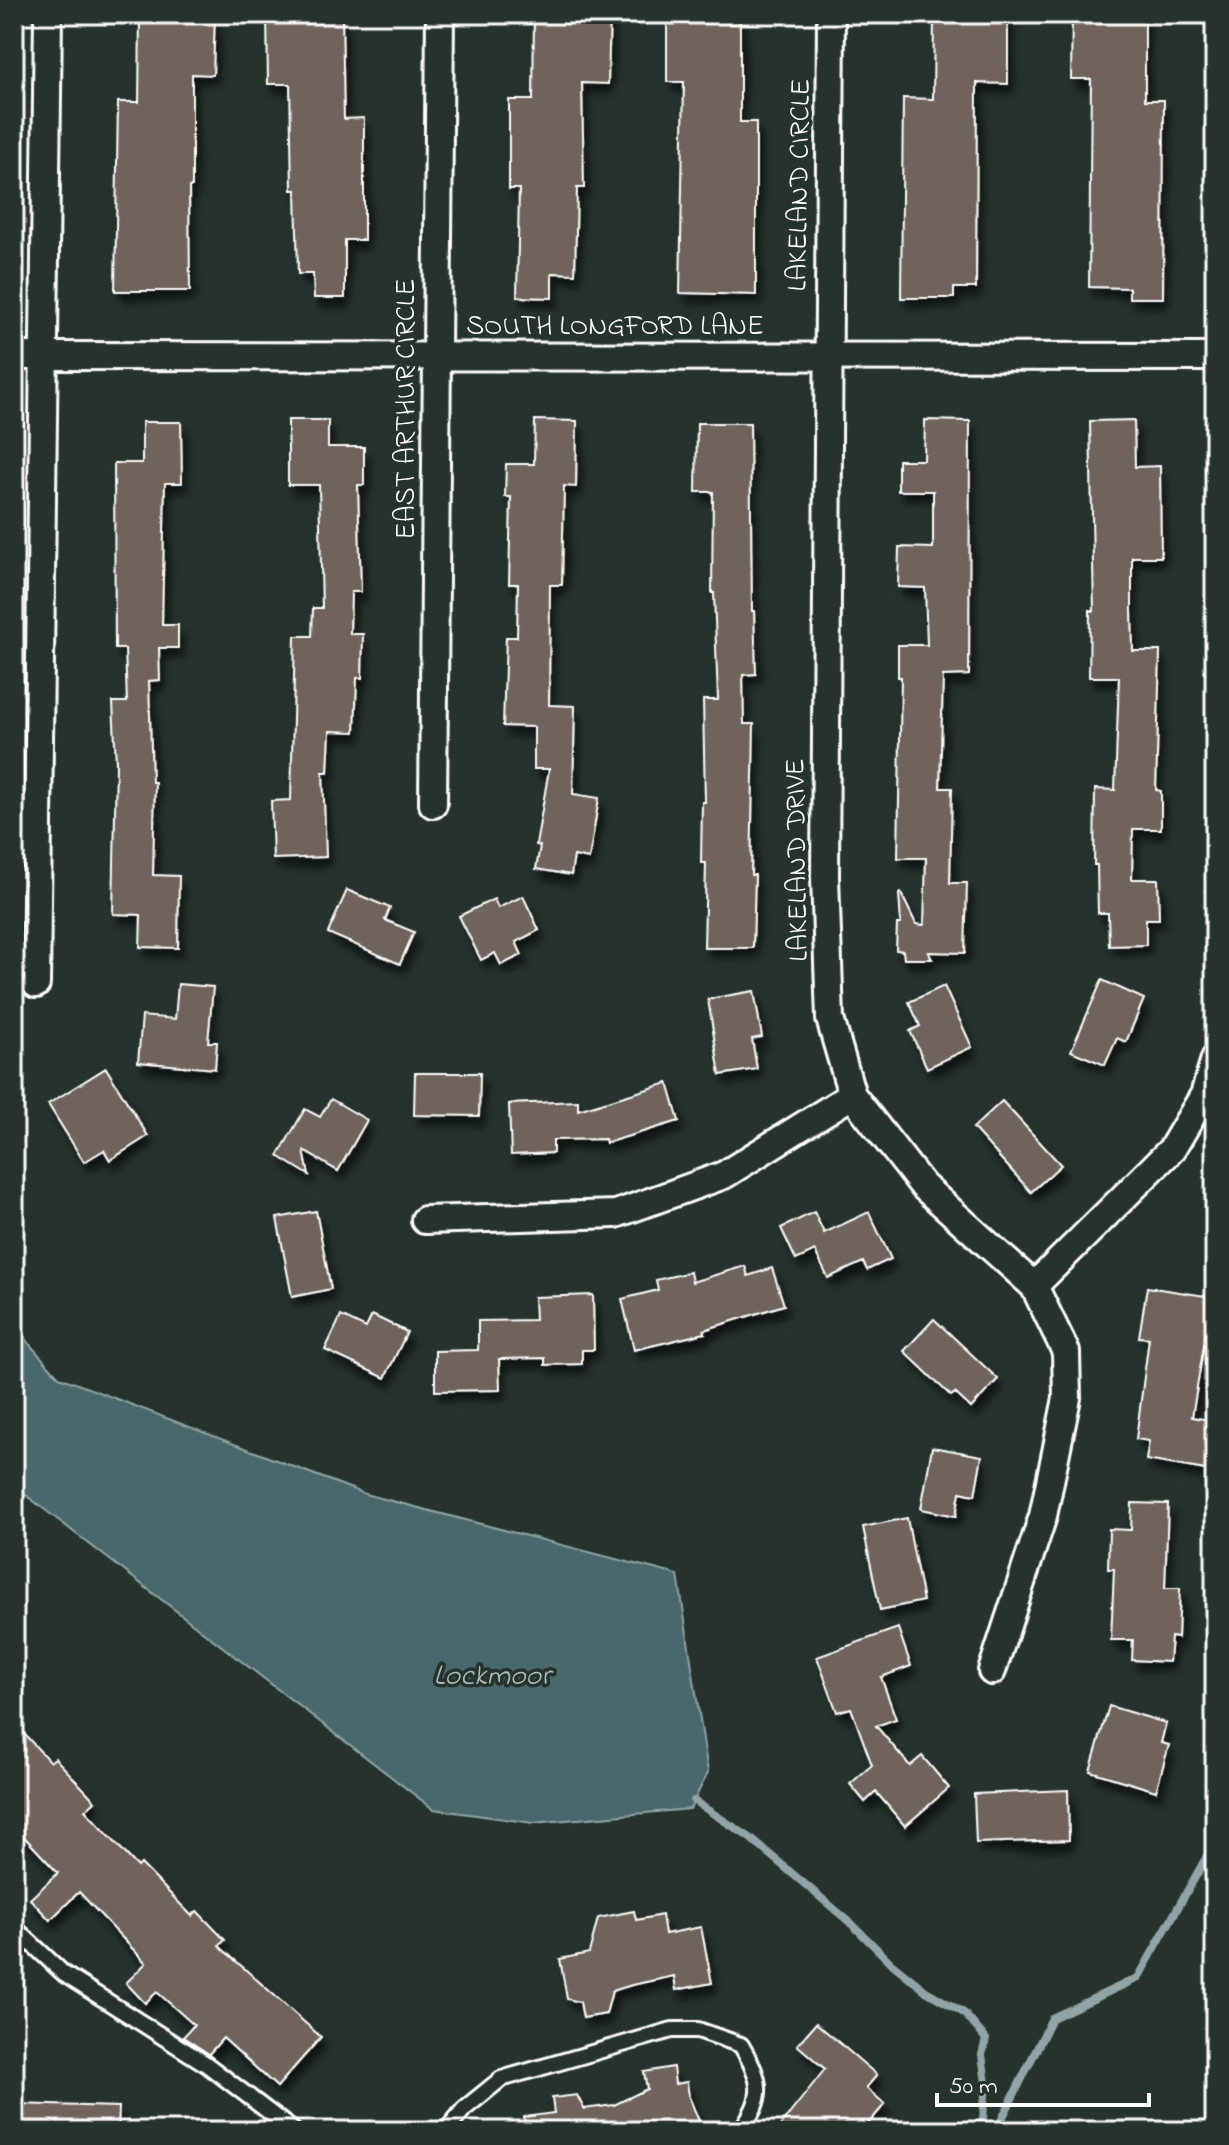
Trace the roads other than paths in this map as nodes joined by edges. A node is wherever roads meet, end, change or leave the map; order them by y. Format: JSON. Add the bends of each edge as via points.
{"nodes":[{"id":1,"x":48,"y":14,"type":"edge"},
{"id":2,"x":440,"y":14,"type":"edge"},
{"id":3,"x":831,"y":14,"type":"edge"},
{"id":4,"x":436,"y":355,"type":"junction"},
{"id":5,"x":14,"y":356,"type":"edge"},
{"id":6,"x":44,"y":356,"type":"junction"},
{"id":7,"x":827,"y":356,"type":"junction"},
{"id":8,"x":1215,"y":357,"type":"edge"},
{"id":9,"x":433,"y":804,"type":"dead end"},
{"id":10,"x":36,"y":984,"type":"dead end"},
{"id":11,"x":1215,"y":1059,"type":"edge"},
{"id":12,"x":852,"y":1095,"type":"junction"},
{"id":13,"x":425,"y":1220,"type":"dead end"},
{"id":14,"x":1034,"y":1286,"type":"junction"},
{"id":15,"x":992,"y":1671,"type":"dead end"},
{"id":16,"x":14,"y":1927,"type":"edge"},
{"id":17,"x":294,"y":2131,"type":"edge"},
{"id":18,"x":446,"y":2131,"type":"edge"},
{"id":19,"x":740,"y":2131,"type":"edge"}],
"edges":[{"from":1,"to":6,"type":"street"},
{"from":2,"to":4,"type":"street","name":"EAST ARTHUR CIRCLE"},
{"from":3,"to":7,"type":"street","name":"LAKELAND CIRCLE"},
{"from":4,"to":6,"type":"street","name":"SOUTH LONGFORD LANE"},
{"from":4,"to":7,"type":"street","name":"SOUTH LONGFORD LANE"},
{"from":4,"to":9,"type":"street","name":"EAST ARTHUR CIRCLE"},
{"from":5,"to":6,"type":"street","name":"SOUTH LONGFORD LANE"},
{"from":6,"to":10,"type":"street"},
{"from":7,"to":8,"type":"street","name":"SOUTH LONGFORD LANE"},
{"from":7,"to":12,"type":"street","name":"LAKELAND DRIVE","via":[[826,909],[830,1019]]},
{"from":11,"to":14,"type":"street","via":[[1204,1095],[1172,1149]]},
{"from":12,"to":13,"type":"street","via":[[724,1175],[616,1214]]},
{"from":12,"to":14,"type":"street","name":"LAKELAND DRIVE","via":[[923,1186]]},
{"from":14,"to":15,"type":"street","via":[[1066,1352],[1067,1398],[1043,1516]]},
{"from":16,"to":17,"type":"lane","via":[[64,1974],[206,2064]]},
{"from":18,"to":19,"type":"lane","via":[[501,2079],[672,2030],[698,2030],[741,2045],[757,2073],[759,2093]]}]}
